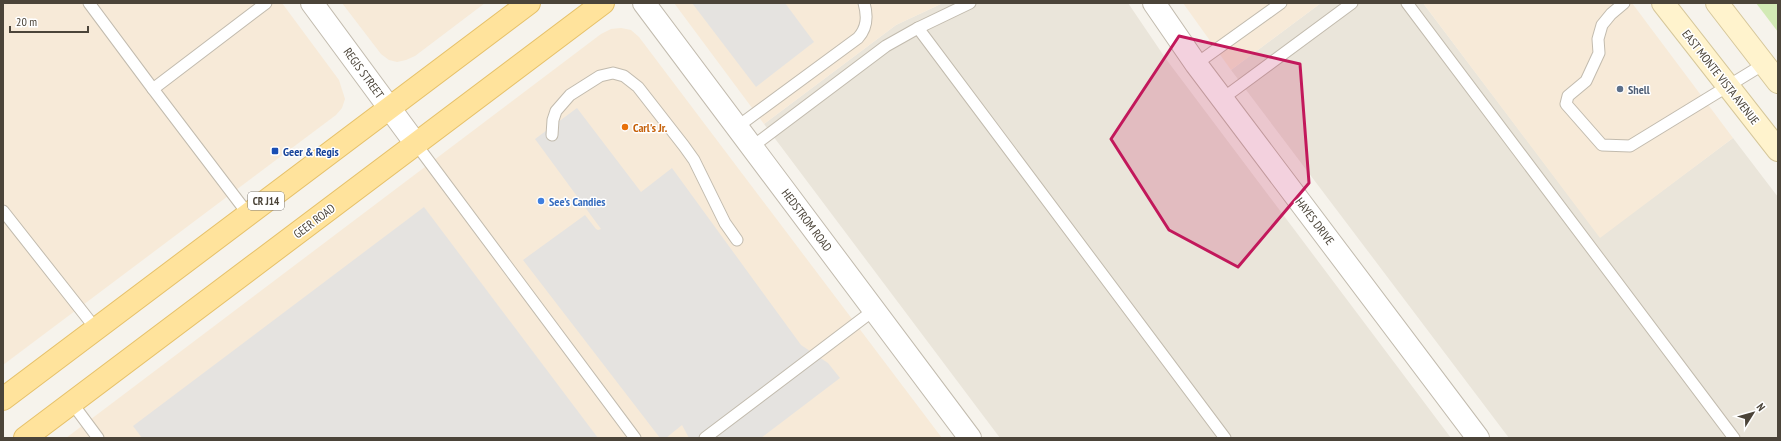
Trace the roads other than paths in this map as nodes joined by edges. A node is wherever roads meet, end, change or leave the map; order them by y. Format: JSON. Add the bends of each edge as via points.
{"nodes":[{"id":1,"x":89,"y":3,"type":"edge"},
{"id":2,"x":266,"y":3,"type":"edge"},
{"id":3,"x":312,"y":3,"type":"edge"},
{"id":4,"x":529,"y":3,"type":"edge"},
{"id":5,"x":603,"y":3,"type":"edge"},
{"id":6,"x":644,"y":3,"type":"edge"},
{"id":7,"x":864,"y":3,"type":"edge"},
{"id":8,"x":970,"y":3,"type":"edge"},
{"id":9,"x":1154,"y":3,"type":"edge"},
{"id":10,"x":1281,"y":3,"type":"edge"},
{"id":11,"x":1352,"y":3,"type":"edge"},
{"id":12,"x":1407,"y":3,"type":"edge"},
{"id":13,"x":1624,"y":3,"type":"edge"},
{"id":14,"x":1663,"y":3,"type":"edge"},
{"id":15,"x":1717,"y":3,"type":"edge"},
{"id":16,"x":918,"y":28,"type":"junction"},
{"id":17,"x":1196,"y":64,"type":"junction"},
{"id":18,"x":1764,"y":64,"type":"junction"},
{"id":19,"x":1778,"y":82,"type":"edge"},
{"id":20,"x":1728,"y":85,"type":"junction"},
{"id":21,"x":153,"y":89,"type":"junction"},
{"id":22,"x":1222,"y":99,"type":"junction"},
{"id":23,"x":389,"y":108,"type":"junction"},
{"id":24,"x":737,"y":128,"type":"junction"},
{"id":25,"x":552,"y":135,"type":"dead end"},
{"id":26,"x":416,"y":144,"type":"junction"},
{"id":27,"x":752,"y":148,"type":"junction"},
{"id":28,"x":1778,"y":150,"type":"edge"},
{"id":29,"x":3,"y":211,"type":"edge"},
{"id":30,"x":248,"y":214,"type":"junction"},
{"id":31,"x":737,"y":240,"type":"dead end"},
{"id":32,"x":874,"y":310,"type":"junction"},
{"id":33,"x":96,"y":329,"type":"junction"},
{"id":34,"x":3,"y":398,"type":"edge"},
{"id":35,"x":72,"y":403,"type":"junction"},
{"id":36,"x":25,"y":438,"type":"edge"},
{"id":37,"x":98,"y":438,"type":"edge"},
{"id":38,"x":635,"y":438,"type":"edge"},
{"id":39,"x":705,"y":438,"type":"edge"},
{"id":40,"x":970,"y":438,"type":"edge"},
{"id":41,"x":1225,"y":438,"type":"edge"},
{"id":42,"x":1478,"y":438,"type":"edge"},
{"id":43,"x":1734,"y":438,"type":"edge"}],
"edges":[{"from":1,"to":21,"type":"lane"},
{"from":2,"to":21,"type":"lane"},
{"from":3,"to":23,"type":"street","name":"REGIS STREET"},
{"from":4,"to":23,"type":"main road","number":"CR J14"},
{"from":5,"to":26,"type":"main road","name":"GEER ROAD"},
{"from":6,"to":24,"type":"street","name":"HEDSTROM ROAD"},
{"from":7,"to":24,"type":"lane","via":[[867,12],[866,23],[858,38]]},
{"from":8,"to":16,"type":"lane"},
{"from":9,"to":17,"type":"street","name":"HAYES DRIVE"},
{"from":10,"to":17,"type":"lane"},
{"from":11,"to":22,"type":"lane"},
{"from":12,"to":43,"type":"lane"},
{"from":13,"to":20,"type":"lane","via":[[1602,25],[1598,39],[1599,54],[1586,81],[1568,96],[1566,104],[1602,145],[1630,146]]},
{"from":14,"to":20,"type":"main road","name":"EAST MONTE VISTA AVENUE"},
{"from":15,"to":18,"type":"main road"},
{"from":16,"to":27,"type":"lane","via":[[886,46]]},
{"from":16,"to":41,"type":"lane"},
{"from":17,"to":22,"type":"street","name":"HAYES DRIVE"},
{"from":18,"to":19,"type":"main road"},
{"from":18,"to":20,"type":"lane"},
{"from":20,"to":28,"type":"main road","name":"EAST MONTE VISTA AVENUE"},
{"from":21,"to":30,"type":"lane"},
{"from":22,"to":42,"type":"street","name":"HAYES DRIVE"},
{"from":23,"to":26,"type":"street","name":"REGIS STREET"},
{"from":23,"to":30,"type":"main road","number":"CR J14"},
{"from":24,"to":27,"type":"street","name":"HEDSTROM ROAD"},
{"from":25,"to":31,"type":"lane","via":[[556,111],[570,95],[600,76],[613,73],[624,76],[638,87],[694,160],[726,224]]},
{"from":26,"to":35,"type":"main road","name":"GEER ROAD"},
{"from":26,"to":38,"type":"lane"},
{"from":27,"to":32,"type":"street","name":"HEDSTROM ROAD"},
{"from":29,"to":33,"type":"lane"},
{"from":30,"to":33,"type":"main road","number":"CR J14"},
{"from":32,"to":39,"type":"lane"},
{"from":32,"to":40,"type":"street","name":"HEDSTROM ROAD"},
{"from":33,"to":34,"type":"main road","number":"CR J14"},
{"from":35,"to":36,"type":"main road","name":"GEER ROAD"},
{"from":35,"to":37,"type":"lane"}]}
